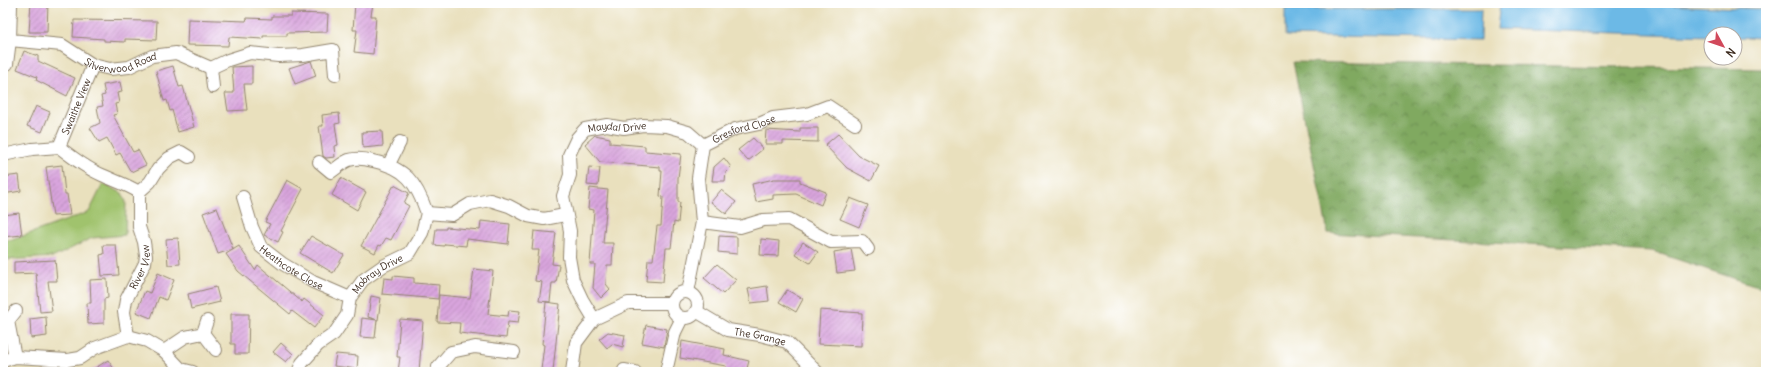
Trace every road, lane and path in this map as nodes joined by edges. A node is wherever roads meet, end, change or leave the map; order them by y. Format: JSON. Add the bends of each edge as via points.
{"nodes":[{"id":1,"x":11,"y":5,"type":"dead end"},
{"id":2,"x":10,"y":40,"type":"junction"},
{"id":3,"x":7,"y":64,"type":"dead end"},
{"id":4,"x":93,"y":65,"type":"junction"},
{"id":5,"x":210,"y":68,"type":"junction"},
{"id":6,"x":335,"y":75,"type":"dead end"},
{"id":7,"x":213,"y":87,"type":"dead end"},
{"id":8,"x":855,"y":124,"type":"dead end"},
{"id":9,"x":400,"y":142,"type":"dead end"},
{"id":10,"x":703,"y":145,"type":"junction"},
{"id":11,"x":59,"y":147,"type":"junction"},
{"id":12,"x":3,"y":155,"type":"edge"},
{"id":13,"x":189,"y":157,"type":"dead end"},
{"id":14,"x":319,"y":162,"type":"dead end"},
{"id":15,"x":389,"y":164,"type":"junction"},
{"id":16,"x":139,"y":192,"type":"junction"},
{"id":17,"x":243,"y":197,"type":"dead end"},
{"id":18,"x":427,"y":213,"type":"junction"},
{"id":19,"x":565,"y":215,"type":"junction"},
{"id":20,"x":702,"y":222,"type":"junction"},
{"id":21,"x":868,"y":249,"type":"dead end"},
{"id":22,"x":688,"y":292,"type":"junction"},
{"id":23,"x":350,"y":298,"type":"junction"},
{"id":24,"x":672,"y":303,"type":"junction"},
{"id":25,"x":16,"y":311,"type":"dead end"},
{"id":26,"x":696,"y":311,"type":"junction"},
{"id":27,"x":682,"y":318,"type":"junction"},
{"id":28,"x":594,"y":319,"type":"junction"},
{"id":29,"x":6,"y":321,"type":"edge"},
{"id":30,"x":207,"y":321,"type":"dead end"},
{"id":31,"x":204,"y":333,"type":"junction"},
{"id":32,"x":128,"y":336,"type":"junction"},
{"id":33,"x":216,"y":350,"type":"dead end"},
{"id":34,"x":164,"y":351,"type":"junction"},
{"id":35,"x":514,"y":352,"type":"dead end"},
{"id":36,"x":15,"y":357,"type":"junction"},
{"id":37,"x":3,"y":361,"type":"edge"},
{"id":38,"x":69,"y":366,"type":"edge"},
{"id":39,"x":193,"y":372,"type":"edge"},
{"id":40,"x":298,"y":372,"type":"edge"},
{"id":41,"x":438,"y":372,"type":"edge"},
{"id":42,"x":572,"y":372,"type":"edge"},
{"id":43,"x":666,"y":372,"type":"edge"},
{"id":44,"x":817,"y":372,"type":"edge"}],
"edges":[{"from":1,"to":2,"type":"street"},
{"from":2,"to":3,"type":"street"},
{"from":2,"to":4,"type":"street","name":"Silverwood Road","via":[[62,45]]},
{"from":4,"to":5,"type":"street","name":"Silverwood Road","via":[[110,69],[129,67],[152,56],[176,53]]},
{"from":4,"to":11,"type":"street","name":"Swaithe View"},
{"from":5,"to":6,"type":"street","via":[[250,53],[278,56],[333,50]]},
{"from":5,"to":7,"type":"street"},
{"from":8,"to":10,"type":"street","name":"Gresford Close","via":[[828,106],[807,114],[773,118],[735,129]]},
{"from":9,"to":15,"type":"street"},
{"from":10,"to":19,"type":"street","name":"Maydal Drive","via":[[688,132],[666,126],[643,125],[624,128],[607,125],[585,129],[577,138],[569,155],[570,175],[563,196]]},
{"from":10,"to":20,"type":"street","name":"Gresford Close","via":[[698,178]]},
{"from":11,"to":12,"type":"street"},
{"from":11,"to":16,"type":"street","via":[[76,161]]},
{"from":13,"to":16,"type":"street","via":[[181,152],[169,158]]},
{"from":14,"to":15,"type":"street","via":[[331,172],[348,160],[364,159]]},
{"from":15,"to":18,"type":"street","via":[[403,173],[420,191]]},
{"from":16,"to":32,"type":"street","name":"River View","via":[[139,227],[146,256],[145,264],[126,300],[124,312]]},
{"from":17,"to":23,"type":"street","name":"Heathcote Close","via":[[261,247],[313,282]]},
{"from":18,"to":19,"type":"street","via":[[452,215],[470,204],[490,200],[528,216],[544,219]]},
{"from":18,"to":23,"type":"street","name":"Mobray Drive","via":[[422,233],[410,253],[383,266],[363,280]]},
{"from":19,"to":28,"type":"street","name":"Maydal Drive","via":[[570,231],[569,257],[573,280]]},
{"from":20,"to":21,"type":"street","via":[[740,227],[763,220],[789,219],[831,242],[862,241]]},
{"from":20,"to":22,"type":"street","name":"Gresford Close"},
{"from":22,"to":24,"type":"street","via":[[676,295]]},
{"from":22,"to":26,"type":"street","via":[[697,300]]},
{"from":23,"to":40,"type":"street","name":"Mobray Drive","via":[[347,315],[334,334],[318,345],[302,363]]},
{"from":24,"to":27,"type":"street","via":[[675,314]]},
{"from":24,"to":28,"type":"street","via":[[628,303]]},
{"from":25,"to":29,"type":"street"},
{"from":26,"to":27,"type":"street","via":[[690,317]]},
{"from":26,"to":44,"type":"street","name":"The Grange","via":[[728,330],[787,342]]},
{"from":27,"to":43,"type":"street","via":[[675,332]]},
{"from":28,"to":42,"type":"street","via":[[576,343]]},
{"from":29,"to":36,"type":"street"},
{"from":30,"to":31,"type":"street"},
{"from":31,"to":33,"type":"street"},
{"from":31,"to":34,"type":"street","via":[[185,337]]},
{"from":32,"to":34,"type":"street","via":[[147,341]]},
{"from":32,"to":38,"type":"street","via":[[95,348]]},
{"from":34,"to":39,"type":"street","via":[[181,368]]},
{"from":35,"to":41,"type":"street","via":[[475,348],[451,352],[438,367]]},
{"from":36,"to":37,"type":"street"},
{"from":36,"to":38,"type":"street"}]}
